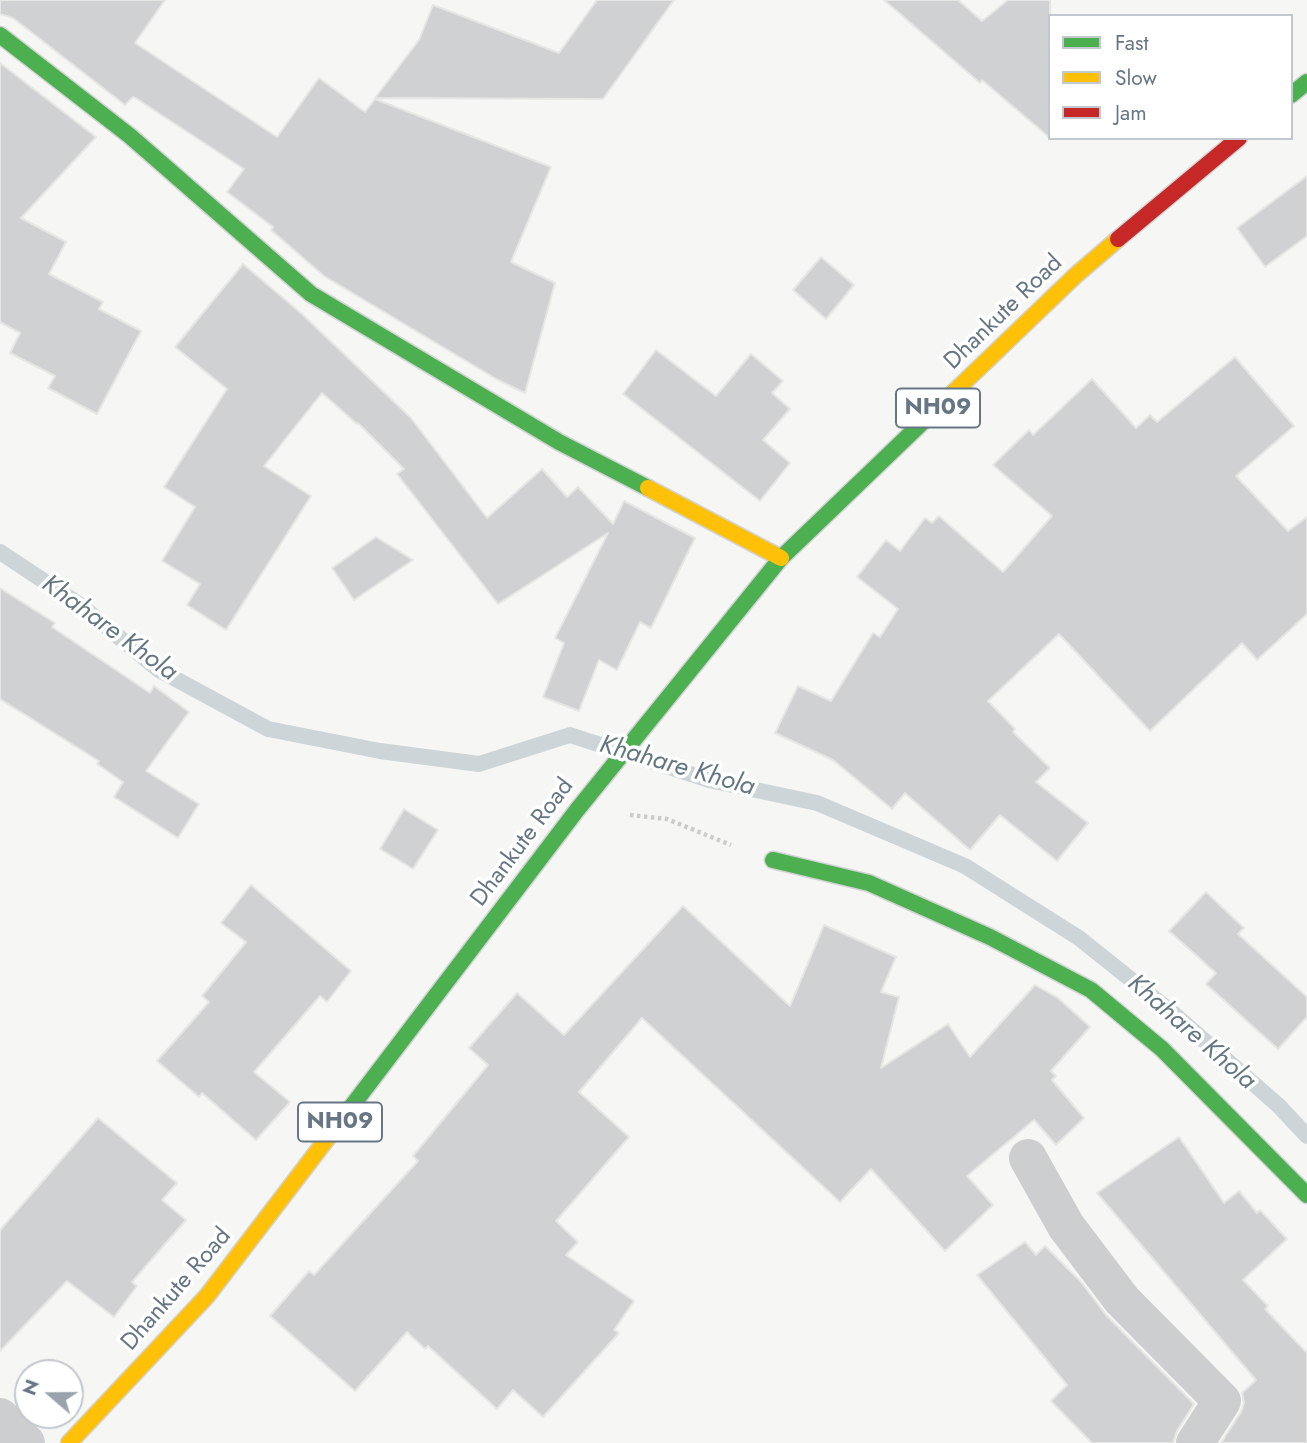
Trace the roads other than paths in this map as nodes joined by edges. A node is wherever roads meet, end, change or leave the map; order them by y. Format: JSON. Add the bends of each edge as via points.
{"nodes":[{"id":1,"x":0,"y":36,"type":"edge"},
{"id":2,"x":1307,"y":82,"type":"edge"},
{"id":3,"x":1293,"y":93,"type":"edge"},
{"id":4,"x":1238,"y":140,"type":"edge"},
{"id":5,"x":781,"y":558,"type":"junction"},
{"id":6,"x":773,"y":860,"type":"road end"},
{"id":7,"x":1028,"y":1158,"type":"dead end"},
{"id":8,"x":1307,"y":1195,"type":"edge"},
{"id":9,"x":0,"y":1417,"type":"edge"},
{"id":10,"x":26,"y":1443,"type":"edge"},
{"id":11,"x":69,"y":1443,"type":"edge"},
{"id":12,"x":1195,"y":1443,"type":"edge"}],
"edges":[{"from":1,"to":5,"type":"main road","via":[[130,136],[311,294],[559,442]]},
{"from":2,"to":3,"type":"main road"},
{"from":4,"to":5,"type":"main road","name":"Dhankute Road","number":"NH09","via":[[1076,275]]},
{"from":5,"to":11,"type":"main road","name":"Dhankute Road","number":"NH09","via":[[577,810],[207,1296]]},
{"from":6,"to":8,"type":"main road","via":[[869,883],[990,937],[1091,990],[1162,1049]]},
{"from":7,"to":12,"type":"street","via":[[1066,1226],[1122,1300],[1222,1401]]},
{"from":9,"to":10,"type":"street"}]}
